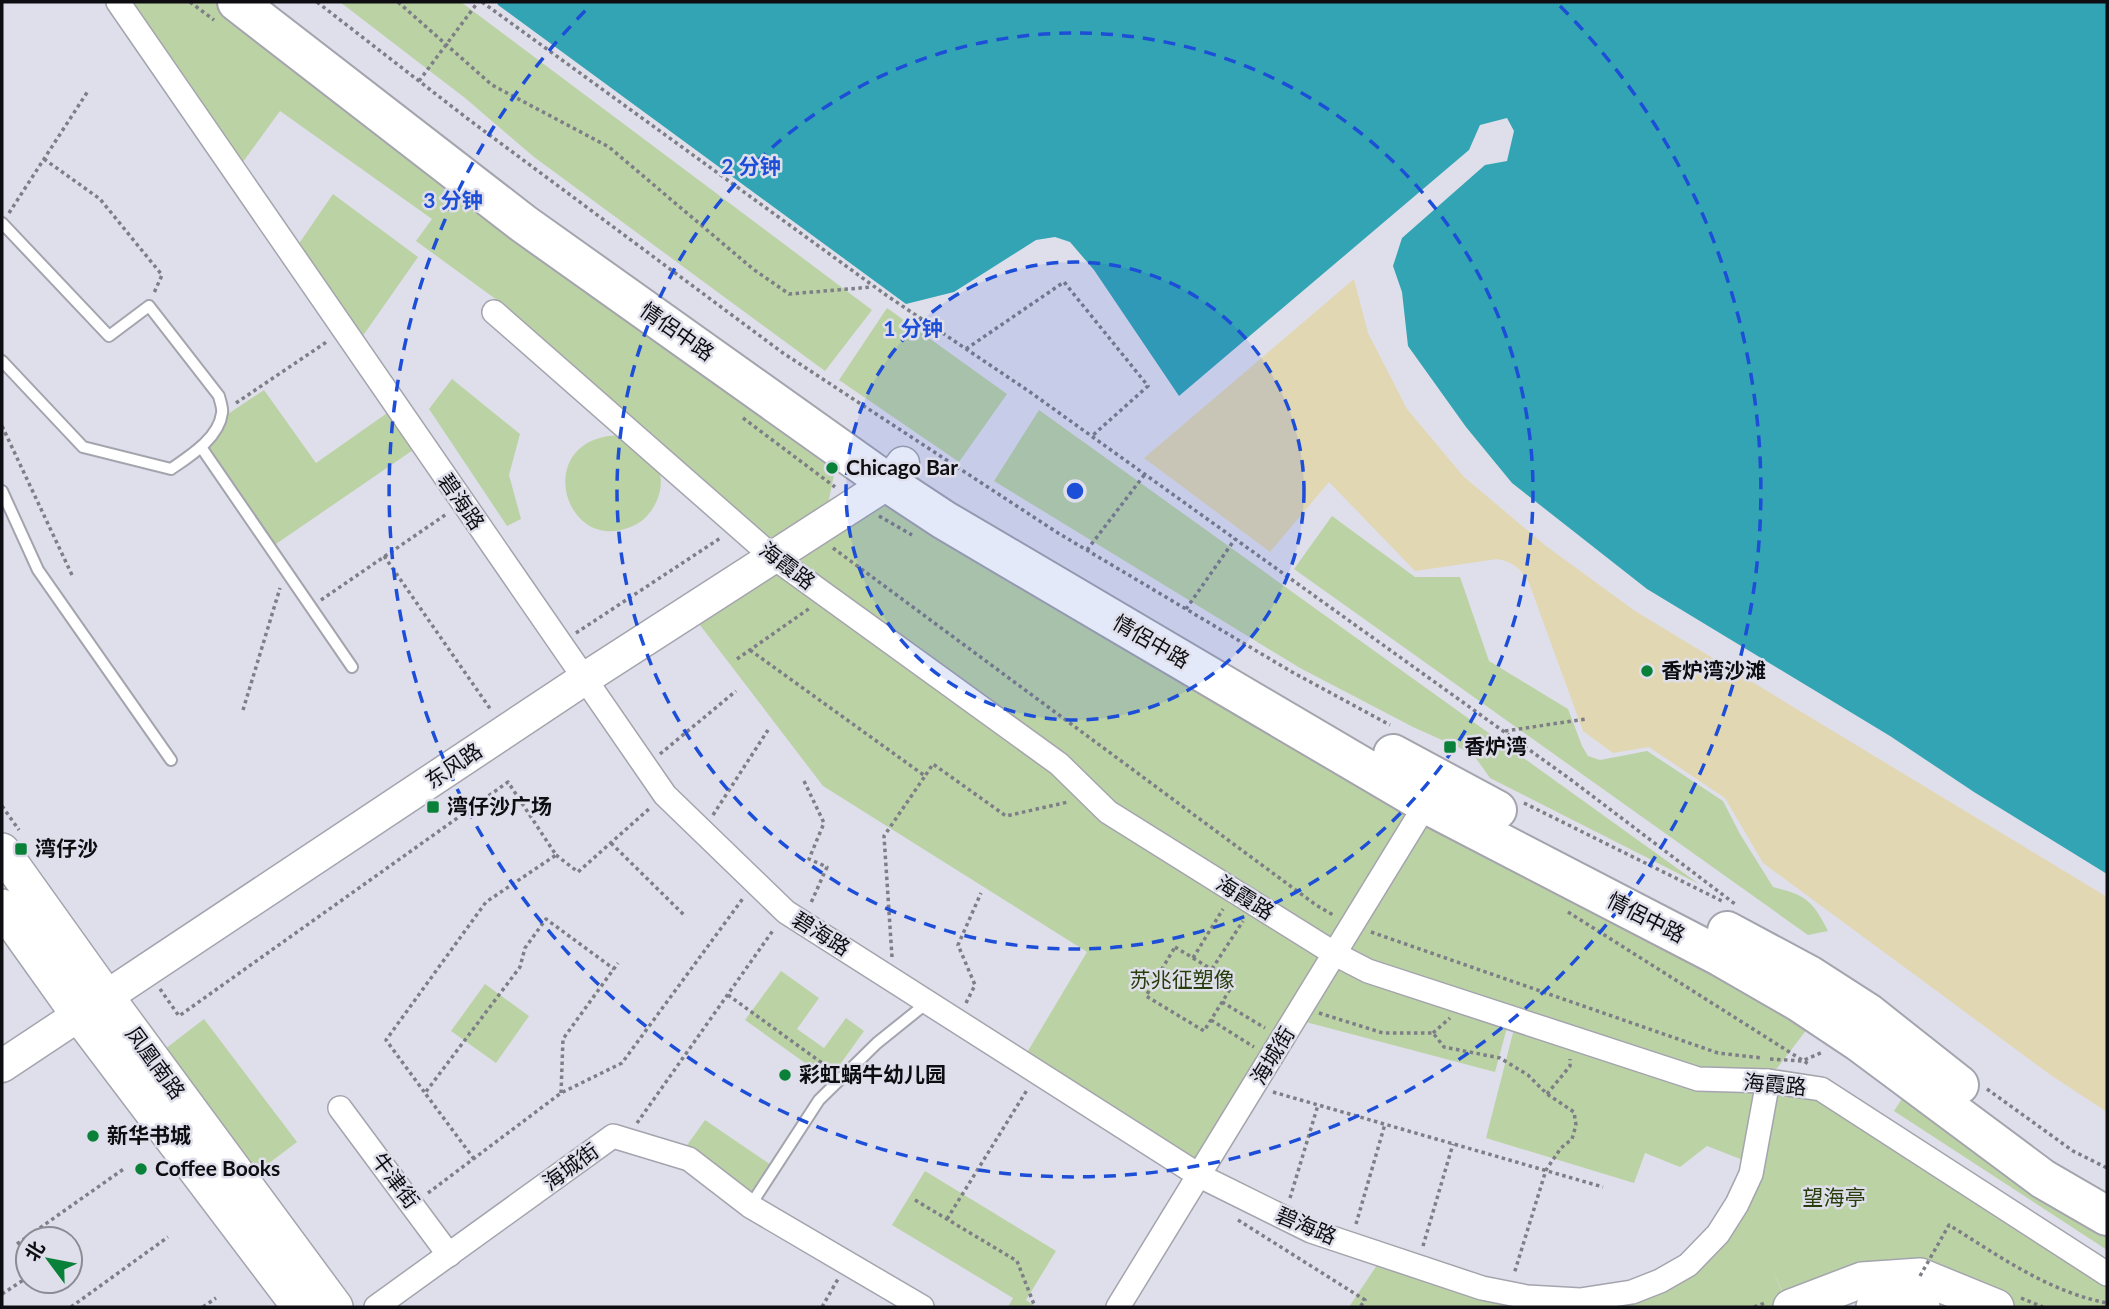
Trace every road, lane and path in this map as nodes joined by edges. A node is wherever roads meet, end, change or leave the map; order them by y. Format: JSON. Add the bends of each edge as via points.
{"nodes":[{"id":1,"x":118,"y":2,"type":"edge"},
{"id":2,"x":237,"y":2,"type":"edge"},
{"id":3,"x":274,"y":2,"type":"edge"},
{"id":4,"x":317,"y":2,"type":"edge"},
{"id":5,"x":397,"y":2,"type":"edge"},
{"id":6,"x":480,"y":2,"type":"edge"},
{"id":7,"x":446,"y":45,"type":"junction"},
{"id":8,"x":419,"y":81,"type":"junction"},
{"id":9,"x":88,"y":90,"type":"dead end"},
{"id":10,"x":44,"y":159,"type":"junction"},
{"id":11,"x":2,"y":225,"type":"edge"},
{"id":12,"x":874,"y":287,"type":"junction"},
{"id":13,"x":149,"y":306,"type":"junction"},
{"id":14,"x":494,"y":312,"type":"dead end"},
{"id":15,"x":344,"y":331,"type":"junction"},
{"id":16,"x":966,"y":349,"type":"junction"},
{"id":17,"x":2,"y":361,"type":"edge"},
{"id":18,"x":222,"y":412,"type":"junction"},
{"id":19,"x":2,"y":426,"type":"edge"},
{"id":20,"x":1091,"y":436,"type":"junction"},
{"id":21,"x":201,"y":447,"type":"junction"},
{"id":22,"x":895,"y":473,"type":"junction"},
{"id":23,"x":1145,"y":474,"type":"junction"},
{"id":24,"x":2,"y":491,"type":"edge"},
{"id":25,"x":463,"y":503,"type":"junction"},
{"id":26,"x":738,"y":527,"type":"junction"},
{"id":27,"x":812,"y":533,"type":"junction"},
{"id":28,"x":1235,"y":539,"type":"junction"},
{"id":29,"x":1087,"y":550,"type":"junction"},
{"id":30,"x":384,"y":556,"type":"junction"},
{"id":31,"x":774,"y":557,"type":"junction"},
{"id":32,"x":285,"y":569,"type":"junction"},
{"id":33,"x":72,"y":575,"type":"dead end"},
{"id":34,"x":827,"y":596,"type":"junction"},
{"id":35,"x":311,"y":607,"type":"junction"},
{"id":36,"x":1186,"y":609,"type":"junction"},
{"id":37,"x":559,"y":644,"type":"junction"},
{"id":38,"x":750,"y":650,"type":"junction"},
{"id":39,"x":737,"y":659,"type":"dead end"},
{"id":40,"x":352,"y":667,"type":"dead end"},
{"id":41,"x":584,"y":678,"type":"junction"},
{"id":42,"x":736,"y":691,"type":"dead end"},
{"id":43,"x":243,"y":710,"type":"dead end"},
{"id":44,"x":491,"y":710,"type":"dead end"},
{"id":45,"x":1587,"y":719,"type":"dead end"},
{"id":46,"x":1396,"y":727,"type":"dead end"},
{"id":47,"x":768,"y":730,"type":"dead end"},
{"id":48,"x":1503,"y":731,"type":"junction"},
{"id":49,"x":171,"y":760,"type":"dead end"},
{"id":50,"x":645,"y":766,"type":"junction"},
{"id":51,"x":925,"y":776,"type":"junction"},
{"id":52,"x":804,"y":781,"type":"dead end"},
{"id":53,"x":1080,"y":785,"type":"junction"},
{"id":54,"x":665,"y":795,"type":"junction"},
{"id":55,"x":1521,"y":802,"type":"dead end"},
{"id":56,"x":1426,"y":804,"type":"junction"},
{"id":57,"x":703,"y":831,"type":"junction"},
{"id":58,"x":611,"y":843,"type":"junction"},
{"id":59,"x":2,"y":851,"type":"edge"},
{"id":60,"x":556,"y":855,"type":"junction"},
{"id":61,"x":755,"y":882,"type":"junction"},
{"id":62,"x":1234,"y":891,"type":"junction"},
{"id":63,"x":981,"y":893,"type":"dead end"},
{"id":64,"x":1254,"y":903,"type":"junction"},
{"id":65,"x":2,"y":906,"type":"edge"},
{"id":66,"x":685,"y":916,"type":"dead end"},
{"id":67,"x":794,"y":917,"type":"junction"},
{"id":68,"x":1353,"y":926,"type":"junction"},
{"id":69,"x":1335,"y":954,"type":"junction"},
{"id":70,"x":1193,"y":958,"type":"junction"},
{"id":71,"x":618,"y":963,"type":"dead end"},
{"id":72,"x":614,"y":968,"type":"junction"},
{"id":73,"x":1212,"y":970,"type":"junction"},
{"id":74,"x":147,"y":971,"type":"junction"},
{"id":75,"x":894,"y":980,"type":"junction"},
{"id":76,"x":727,"y":995,"type":"junction"},
{"id":77,"x":929,"y":1002,"type":"junction"},
{"id":78,"x":1222,"y":1002,"type":"junction"},
{"id":79,"x":93,"y":1007,"type":"junction"},
{"id":80,"x":1302,"y":1008,"type":"junction"},
{"id":81,"x":1211,"y":1020,"type":"junction"},
{"id":82,"x":958,"y":1021,"type":"junction"},
{"id":83,"x":1571,"y":1037,"type":"junction"},
{"id":84,"x":1277,"y":1048,"type":"junction"},
{"id":85,"x":1802,"y":1061,"type":"dead end"},
{"id":86,"x":822,"y":1063,"type":"dead end"},
{"id":87,"x":2,"y":1066,"type":"edge"},
{"id":88,"x":1038,"y":1073,"type":"junction"},
{"id":89,"x":1768,"y":1081,"type":"junction"},
{"id":90,"x":1254,"y":1086,"type":"junction"},
{"id":91,"x":425,"y":1093,"type":"junction"},
{"id":92,"x":561,"y":1093,"type":"junction"},
{"id":93,"x":1546,"y":1094,"type":"junction"},
{"id":94,"x":1318,"y":1105,"type":"junction"},
{"id":95,"x":340,"y":1108,"type":"dead end"},
{"id":96,"x":636,"y":1124,"type":"dead end"},
{"id":97,"x":1385,"y":1124,"type":"junction"},
{"id":98,"x":1453,"y":1143,"type":"junction"},
{"id":99,"x":474,"y":1159,"type":"junction"},
{"id":100,"x":125,"y":1168,"type":"dead end"},
{"id":101,"x":1546,"y":1170,"type":"junction"},
{"id":102,"x":1200,"y":1176,"type":"junction"},
{"id":103,"x":1603,"y":1187,"type":"dead end"},
{"id":104,"x":2107,"y":1188,"type":"edge"},
{"id":105,"x":915,"y":1200,"type":"dead end"},
{"id":106,"x":1289,"y":1200,"type":"dead end"},
{"id":107,"x":412,"y":1205,"type":"junction"},
{"id":108,"x":750,"y":1206,"type":"junction"},
{"id":109,"x":2107,"y":1216,"type":"edge"},
{"id":110,"x":947,"y":1219,"type":"junction"},
{"id":111,"x":1237,"y":1219,"type":"dead end"},
{"id":112,"x":44,"y":1225,"type":"edge"},
{"id":113,"x":1355,"y":1226,"type":"dead end"},
{"id":114,"x":168,"y":1237,"type":"dead end"},
{"id":115,"x":1423,"y":1246,"type":"dead end"},
{"id":116,"x":449,"y":1255,"type":"junction"},
{"id":117,"x":2107,"y":1274,"type":"edge"},
{"id":118,"x":839,"y":1277,"type":"dead end"},
{"id":119,"x":1921,"y":1292,"type":"edge"},
{"id":120,"x":1508,"y":1293,"type":"junction"},
{"id":121,"x":216,"y":1298,"type":"dead end"},
{"id":122,"x":2107,"y":1303,"type":"edge"},
{"id":123,"x":71,"y":1307,"type":"edge"},
{"id":124,"x":203,"y":1307,"type":"edge"},
{"id":125,"x":300,"y":1307,"type":"edge"},
{"id":126,"x":335,"y":1307,"type":"edge"},
{"id":127,"x":376,"y":1307,"type":"edge"},
{"id":128,"x":822,"y":1307,"type":"edge"},
{"id":129,"x":922,"y":1307,"type":"edge"},
{"id":130,"x":1035,"y":1307,"type":"edge"},
{"id":131,"x":1118,"y":1307,"type":"edge"},
{"id":132,"x":1360,"y":1307,"type":"edge"},
{"id":133,"x":1791,"y":1307,"type":"edge"},
{"id":134,"x":1874,"y":1307,"type":"edge"},
{"id":135,"x":1996,"y":1307,"type":"edge"}],
"edges":[{"from":1,"to":15,"type":"street","name":"碧海路"},
{"from":2,"to":22,"type":"highway","name":"情侶中路","via":[[524,224]]},
{"from":3,"to":22,"type":"highway","name":"情侶中路"},
{"from":4,"to":8,"type":"path"},
{"from":5,"to":7,"type":"path"},
{"from":6,"to":7,"type":"path"},
{"from":6,"to":12,"type":"path"},
{"from":7,"to":8,"type":"path"},
{"from":7,"to":12,"type":"path","via":[[492,85],[609,148],[789,294]]},
{"from":8,"to":29,"type":"path","via":[[783,353]]},
{"from":9,"to":10,"type":"path"},
{"from":10,"to":11,"type":"path"},
{"from":10,"to":13,"type":"path","via":[[100,199],[162,275]]},
{"from":11,"to":13,"type":"lane","via":[[109,336]]},
{"from":12,"to":16,"type":"path"},
{"from":13,"to":18,"type":"lane","via":[[219,396]]},
{"from":14,"to":26,"type":"street","name":"海霞路"},
{"from":15,"to":18,"type":"path"},
{"from":15,"to":25,"type":"street","name":"碧海路"},
{"from":16,"to":20,"type":"path"},
{"from":16,"to":20,"type":"path","via":[[1064,282],[1148,386]]},
{"from":17,"to":21,"type":"lane","via":[[83,447],[171,469]]},
{"from":18,"to":21,"type":"lane"},
{"from":19,"to":33,"type":"path"},
{"from":20,"to":23,"type":"path"},
{"from":21,"to":32,"type":"lane"},
{"from":22,"to":27,"type":"street","name":"东风路"},
{"from":22,"to":56,"type":"highway","name":"情侶中路","via":[[944,520]]},
{"from":22,"to":104,"type":"highway","name":"情侶中路","via":[[956,499],[1434,777],[1809,975],[1908,1042],[2011,1127]]},
{"from":23,"to":28,"type":"path"},
{"from":23,"to":29,"type":"path"},
{"from":24,"to":49,"type":"lane","via":[[38,570]]},
{"from":25,"to":30,"type":"path"},
{"from":25,"to":37,"type":"street","name":"碧海路"},
{"from":26,"to":31,"type":"street","name":"海霞路"},
{"from":26,"to":37,"type":"path"},
{"from":27,"to":31,"type":"street","name":"东风路"},
{"from":27,"to":68,"type":"path","via":[[1316,905]]},
{"from":28,"to":36,"type":"path"},
{"from":28,"to":48,"type":"path"},
{"from":29,"to":36,"type":"path"},
{"from":30,"to":35,"type":"path"},
{"from":30,"to":44,"type":"path"},
{"from":31,"to":34,"type":"street","name":"海霞路"},
{"from":31,"to":41,"type":"street","name":"东风路"},
{"from":32,"to":35,"type":"lane"},
{"from":32,"to":43,"type":"path"},
{"from":34,"to":38,"type":"path"},
{"from":34,"to":53,"type":"street","name":"海霞路","via":[[1059,764]]},
{"from":35,"to":40,"type":"lane"},
{"from":36,"to":46,"type":"path"},
{"from":37,"to":41,"type":"street","name":"碧海路"},
{"from":38,"to":39,"type":"path"},
{"from":38,"to":51,"type":"path"},
{"from":41,"to":50,"type":"street","name":"碧海路"},
{"from":41,"to":74,"type":"street","name":"东风路"},
{"from":42,"to":50,"type":"path"},
{"from":45,"to":48,"type":"path"},
{"from":47,"to":57,"type":"path"},
{"from":48,"to":55,"type":"path","via":[[1743,910]]},
{"from":50,"to":54,"type":"street","name":"碧海路"},
{"from":51,"to":53,"type":"path","via":[[933,764],[1006,816],[1067,803]]},
{"from":51,"to":75,"type":"path","via":[[884,836]]},
{"from":52,"to":67,"type":"path","via":[[824,823],[809,859],[827,867]]},
{"from":53,"to":62,"type":"street","name":"海霞路","via":[[1108,812]]},
{"from":54,"to":57,"type":"street","name":"碧海路"},
{"from":54,"to":58,"type":"path"},
{"from":56,"to":68,"type":"street","name":"海城街"},
{"from":56,"to":109,"type":"highway","name":"情侶中路","via":[[1799,1002],[2043,1179]]},
{"from":57,"to":61,"type":"street","name":"碧海路"},
{"from":58,"to":60,"type":"path","via":[[578,872]]},
{"from":58,"to":66,"type":"path"},
{"from":59,"to":79,"type":"main road","name":"凤凰南路"},
{"from":60,"to":74,"type":"path","via":[[508,782],[179,1016]]},
{"from":60,"to":91,"type":"path","via":[[486,902],[386,1040]]},
{"from":61,"to":67,"type":"street","name":"碧海路"},
{"from":61,"to":92,"type":"path","via":[[622,1063]]},
{"from":62,"to":64,"type":"street","name":"海霞路"},
{"from":62,"to":70,"type":"path"},
{"from":63,"to":82,"type":"path","via":[[958,945],[975,985]]},
{"from":64,"to":69,"type":"street","name":"海霞路"},
{"from":64,"to":73,"type":"path"},
{"from":65,"to":79,"type":"main road","name":"凤凰南路"},
{"from":67,"to":75,"type":"street","name":"碧海路"},
{"from":67,"to":76,"type":"path"},
{"from":68,"to":69,"type":"street","name":"海城街"},
{"from":68,"to":85,"type":"path","via":[[1718,1053]]},
{"from":69,"to":80,"type":"street","name":"海城街"},
{"from":69,"to":83,"type":"street","name":"海霞路","via":[[1368,971]]},
{"from":70,"to":73,"type":"path"},
{"from":70,"to":81,"type":"path","via":[[1175,947],[1146,996],[1204,1031]]},
{"from":71,"to":72,"type":"path"},
{"from":72,"to":91,"type":"path","via":[[546,919],[524,948],[520,967]]},
{"from":72,"to":92,"type":"path","via":[[563,1039]]},
{"from":73,"to":78,"type":"path","via":[[1234,983]]},
{"from":74,"to":79,"type":"street","name":"东风路"},
{"from":75,"to":77,"type":"street","name":"碧海路"},
{"from":76,"to":86,"type":"path"},
{"from":76,"to":96,"type":"path"},
{"from":77,"to":82,"type":"street","name":"碧海路"},
{"from":77,"to":108,"type":"lane","via":[[877,1043],[820,1100]]},
{"from":78,"to":81,"type":"path"},
{"from":78,"to":84,"type":"path"},
{"from":79,"to":87,"type":"street","name":"东风路"},
{"from":79,"to":125,"type":"main road","name":"凤凰南路"},
{"from":79,"to":126,"type":"main road","name":"凤凰南路"},
{"from":80,"to":84,"type":"street","name":"海城街"},
{"from":80,"to":93,"type":"path","via":[[1383,1033],[1433,1032],[1444,1047],[1500,1058],[1528,1075]]},
{"from":81,"to":84,"type":"path"},
{"from":82,"to":88,"type":"street","name":"碧海路"},
{"from":83,"to":89,"type":"street","name":"海霞路","via":[[1698,1079]]},
{"from":83,"to":93,"type":"path","via":[[1570,1066]]},
{"from":84,"to":90,"type":"street","name":"海城街"},
{"from":88,"to":102,"type":"street","name":"碧海路"},
{"from":88,"to":110,"type":"path"},
{"from":89,"to":117,"type":"street","name":"海霞路","via":[[1821,1089]]},
{"from":89,"to":120,"type":"street","name":"碧海路","via":[[1751,1174],[1718,1234],[1688,1265],[1632,1292],[1580,1300]]},
{"from":90,"to":94,"type":"path"},
{"from":90,"to":102,"type":"street","name":"海城街"},
{"from":91,"to":99,"type":"path"},
{"from":92,"to":99,"type":"path"},
{"from":93,"to":101,"type":"path","via":[[1574,1112],[1576,1125],[1572,1139]]},
{"from":94,"to":97,"type":"path"},
{"from":94,"to":106,"type":"path"},
{"from":95,"to":107,"type":"street","name":"牛津街"},
{"from":97,"to":98,"type":"path"},
{"from":97,"to":113,"type":"path"},
{"from":98,"to":101,"type":"path"},
{"from":98,"to":115,"type":"path"},
{"from":99,"to":107,"type":"path"},
{"from":100,"to":112,"type":"path"},
{"from":101,"to":103,"type":"path"},
{"from":101,"to":120,"type":"path"},
{"from":102,"to":120,"type":"street","name":"碧海路","via":[[1311,1231]]},
{"from":102,"to":131,"type":"street","name":"海城街"},
{"from":105,"to":110,"type":"path"},
{"from":107,"to":116,"type":"street","name":"牛津街"},
{"from":108,"to":116,"type":"street","name":"海城街","via":[[689,1158],[613,1136]]},
{"from":108,"to":129,"type":"street","name":"海城街"},
{"from":110,"to":130,"type":"path","via":[[1017,1261]]},
{"from":111,"to":132,"type":"path","via":[[1365,1300]]},
{"from":114,"to":123,"type":"path"},
{"from":116,"to":127,"type":"street","name":"海城街"},
{"from":118,"to":128,"type":"path"},
{"from":119,"to":122,"type":"path","bridge":true,"via":[[1949,1225],[2024,1271],[2085,1299]]},
{"from":119,"to":133,"type":"main road","via":[[1862,1280]]},
{"from":119,"to":134,"type":"main road","via":[[1903,1303]]},
{"from":119,"to":135,"type":"main road"},
{"from":121,"to":124,"type":"path"}]}
